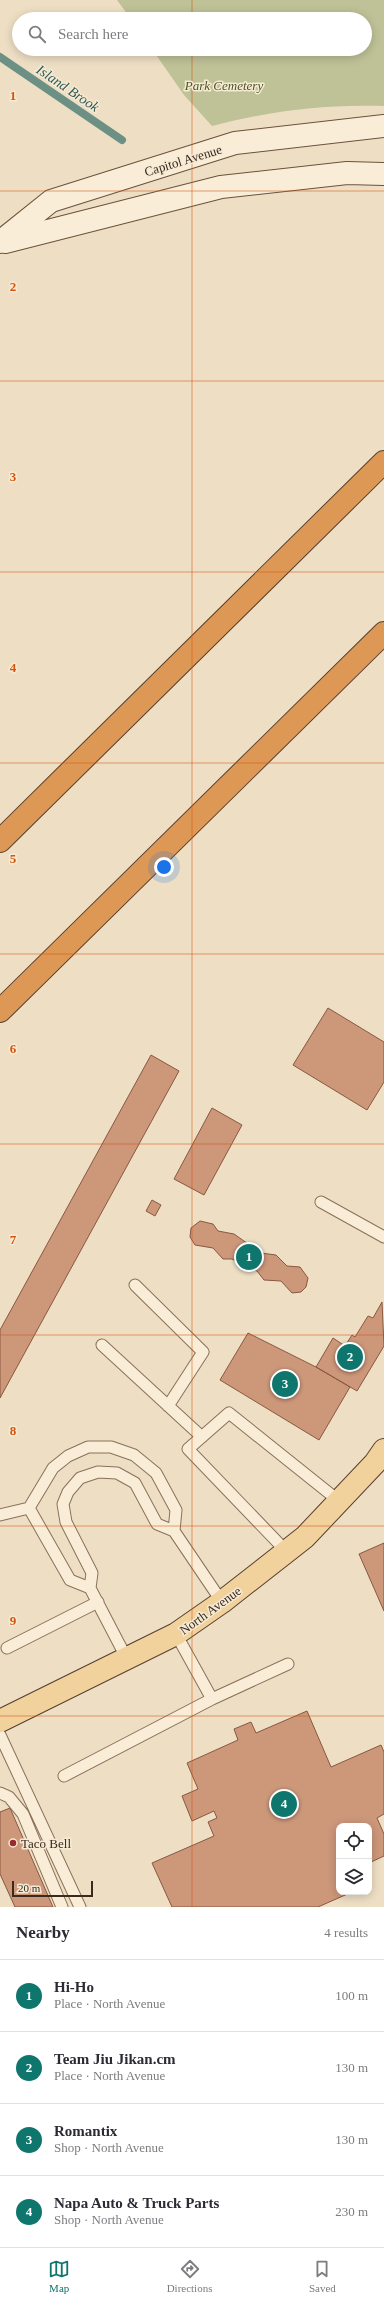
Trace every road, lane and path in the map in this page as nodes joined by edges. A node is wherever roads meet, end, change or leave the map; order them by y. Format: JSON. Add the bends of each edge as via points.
{"nodes":[{"id":1,"x":384,"y":126,"type":"edge"},
{"id":2,"x":384,"y":174,"type":"edge"},
{"id":3,"x":0,"y":242,"type":"edge"},
{"id":4,"x":384,"y":462,"type":"edge"},
{"id":5,"x":384,"y":633,"type":"edge"},
{"id":6,"x":0,"y":841,"type":"edge"},
{"id":7,"x":0,"y":1010,"type":"edge"},
{"id":8,"x":321,"y":1202,"type":"dead end"},
{"id":9,"x":384,"y":1237,"type":"edge"},
{"id":10,"x":135,"y":1285,"type":"dead end"},
{"id":11,"x":102,"y":1345,"type":"dead end"},
{"id":12,"x":168,"y":1406,"type":"junction"},
{"id":13,"x":202,"y":1437,"type":"junction"},
{"id":14,"x":384,"y":1450,"type":"edge"},
{"id":15,"x":339,"y":1501,"type":"junction"},
{"id":16,"x":29,"y":1508,"type":"junction"},
{"id":17,"x":0,"y":1515,"type":"edge"},
{"id":18,"x":174,"y":1531,"type":"junction"},
{"id":19,"x":286,"y":1551,"type":"junction"},
{"id":20,"x":90,"y":1588,"type":"junction"},
{"id":21,"x":98,"y":1602,"type":"junction"},
{"id":22,"x":222,"y":1602,"type":"junction"},
{"id":23,"x":176,"y":1634,"type":"junction"},
{"id":24,"x":7,"y":1648,"type":"dead end"},
{"id":25,"x":127,"y":1659,"type":"junction"},
{"id":26,"x":288,"y":1664,"type":"dead end"},
{"id":27,"x":212,"y":1699,"type":"junction"},
{"id":28,"x":0,"y":1721,"type":"edge"},
{"id":29,"x":0,"y":1735,"type":"edge"},
{"id":30,"x":64,"y":1776,"type":"dead end"},
{"id":31,"x":0,"y":1793,"type":"edge"},
{"id":32,"x":62,"y":1907,"type":"edge"},
{"id":33,"x":80,"y":1907,"type":"edge"}],
"edges":[{"from":1,"to":3,"type":"main road","name":"Capitol Avenue","via":[[235,143],[51,201]]},
{"from":2,"to":3,"type":"main road","name":"Capitol Avenue","via":[[347,173],[221,187]]},
{"from":4,"to":6,"type":"highway"},
{"from":5,"to":7,"type":"highway"},
{"from":8,"to":9,"type":"lane"},
{"from":10,"to":12,"type":"lane","via":[[203,1352]]},
{"from":11,"to":12,"type":"lane"},
{"from":12,"to":13,"type":"lane"},
{"from":13,"to":15,"type":"lane","via":[[229,1413]]},
{"from":13,"to":19,"type":"lane","via":[[188,1449]]},
{"from":14,"to":15,"type":"main road","name":"North Avenue"},
{"from":15,"to":19,"type":"main road","name":"North Avenue","via":[[305,1536]]},
{"from":16,"to":17,"type":"lane"},
{"from":16,"to":18,"type":"lane","via":[[54,1468],[68,1456],[88,1447],[111,1447],[134,1455],[156,1473],[176,1510]]},
{"from":16,"to":20,"type":"lane","via":[[70,1580]]},
{"from":18,"to":20,"type":"lane","via":[[157,1524],[135,1483],[117,1473],[98,1472],[80,1478],[68,1492],[63,1504],[66,1522],[92,1573]]},
{"from":18,"to":22,"type":"lane"},
{"from":19,"to":22,"type":"main road","name":"North Avenue"},
{"from":20,"to":21,"type":"lane"},
{"from":21,"to":24,"type":"lane"},
{"from":21,"to":25,"type":"lane"},
{"from":22,"to":23,"type":"main road","name":"North Avenue"},
{"from":23,"to":25,"type":"main road","name":"North Avenue"},
{"from":23,"to":27,"type":"lane"},
{"from":25,"to":28,"type":"main road","name":"North Avenue"},
{"from":26,"to":27,"type":"lane"},
{"from":27,"to":30,"type":"lane"},
{"from":29,"to":33,"type":"lane"},
{"from":31,"to":32,"type":"lane","via":[[9,1797],[23,1814]]}]}
